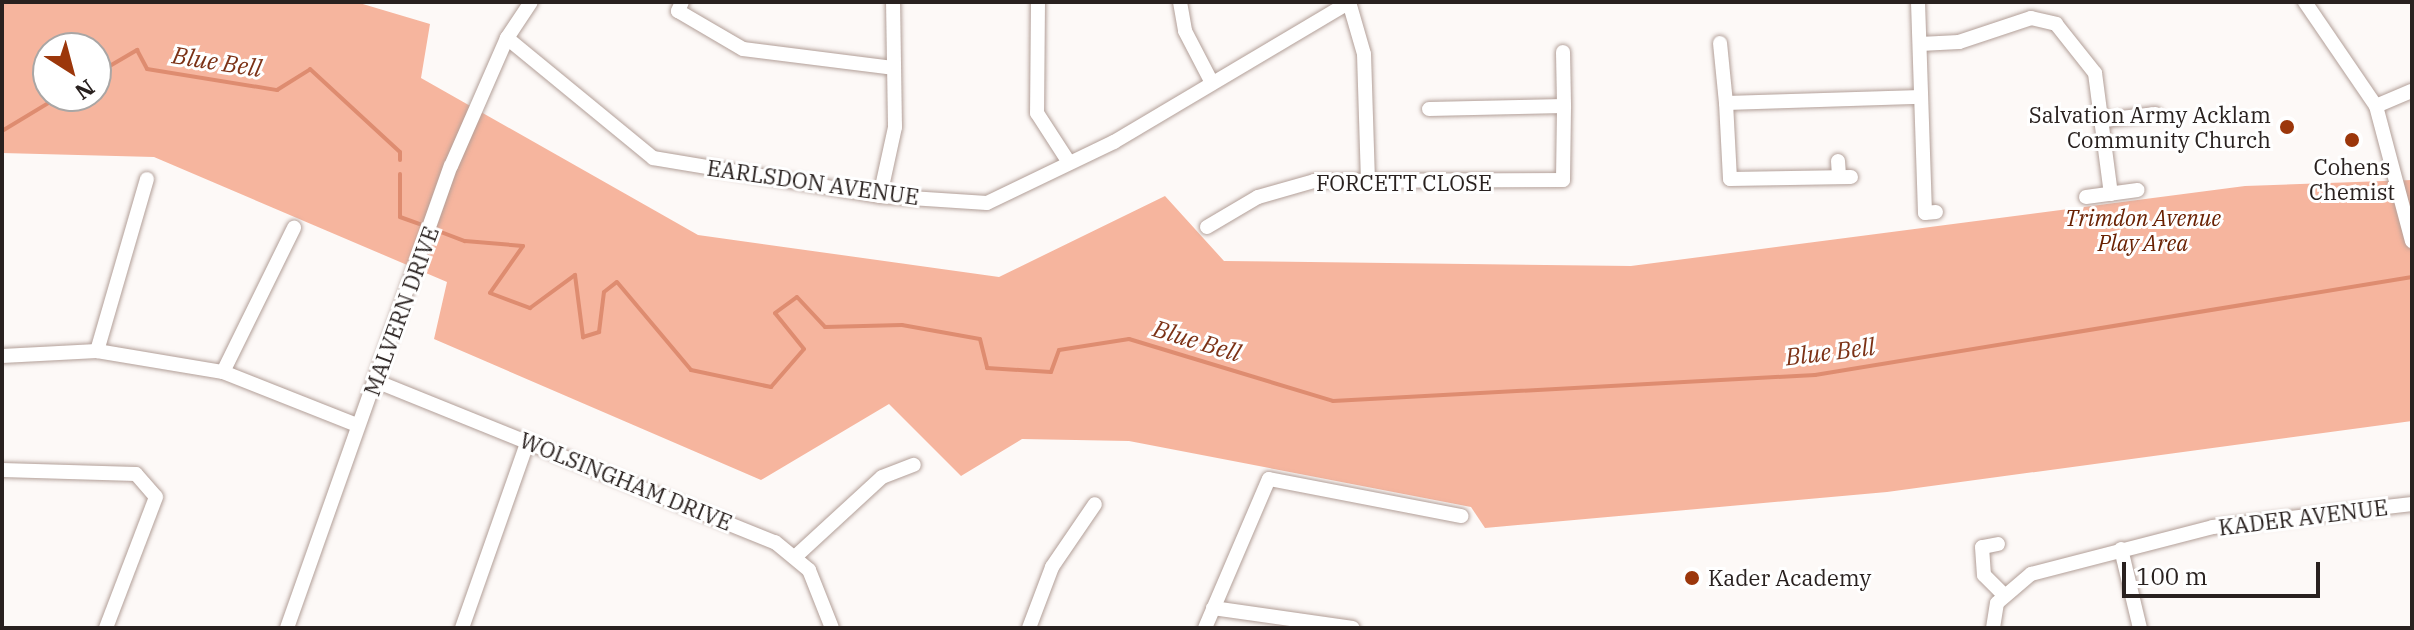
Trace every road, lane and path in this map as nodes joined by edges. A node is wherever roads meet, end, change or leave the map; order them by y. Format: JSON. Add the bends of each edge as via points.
{"nodes":[{"id":1,"x":531,"y":2,"type":"edge"},
{"id":2,"x":893,"y":2,"type":"edge"},
{"id":3,"x":1038,"y":2,"type":"edge"},
{"id":4,"x":1180,"y":2,"type":"edge"},
{"id":5,"x":1350,"y":2,"type":"edge"},
{"id":6,"x":1918,"y":2,"type":"edge"},
{"id":7,"x":2305,"y":2,"type":"edge"},
{"id":8,"x":680,"y":7,"type":"edge"},
{"id":9,"x":507,"y":38,"type":"junction"},
{"id":10,"x":1720,"y":43,"type":"dead end"},
{"id":11,"x":1920,"y":44,"type":"junction"},
{"id":12,"x":1563,"y":52,"type":"dead end"},
{"id":13,"x":893,"y":68,"type":"junction"},
{"id":14,"x":1211,"y":81,"type":"junction"},
{"id":15,"x":2412,"y":91,"type":"edge"},
{"id":16,"x":1921,"y":97,"type":"junction"},
{"id":17,"x":1726,"y":103,"type":"junction"},
{"id":18,"x":1564,"y":106,"type":"junction"},
{"id":19,"x":2376,"y":106,"type":"junction"},
{"id":20,"x":1429,"y":109,"type":"dead end"},
{"id":21,"x":2156,"y":114,"type":"dead end"},
{"id":22,"x":2104,"y":120,"type":"junction"},
{"id":23,"x":1068,"y":161,"type":"junction"},
{"id":24,"x":1838,"y":161,"type":"dead end"},
{"id":25,"x":147,"y":179,"type":"dead end"},
{"id":26,"x":1368,"y":179,"type":"junction"},
{"id":27,"x":2138,"y":190,"type":"dead end"},
{"id":28,"x":2111,"y":194,"type":"junction"},
{"id":29,"x":880,"y":196,"type":"junction"},
{"id":30,"x":2086,"y":197,"type":"dead end"},
{"id":31,"x":1925,"y":213,"type":"dead end"},
{"id":32,"x":1207,"y":227,"type":"dead end"},
{"id":33,"x":294,"y":228,"type":"dead end"},
{"id":34,"x":2412,"y":240,"type":"edge"},
{"id":35,"x":97,"y":351,"type":"junction"},
{"id":36,"x":2,"y":356,"type":"edge"},
{"id":37,"x":223,"y":372,"type":"junction"},
{"id":38,"x":378,"y":382,"type":"junction"},
{"id":39,"x":357,"y":425,"type":"junction"},
{"id":40,"x":528,"y":441,"type":"junction"},
{"id":41,"x":914,"y":465,"type":"dead end"},
{"id":42,"x":2,"y":470,"type":"edge"},
{"id":43,"x":1095,"y":504,"type":"dead end"},
{"id":44,"x":2412,"y":504,"type":"edge"},
{"id":45,"x":1461,"y":516,"type":"dead end"},
{"id":46,"x":1998,"y":544,"type":"dead end"},
{"id":47,"x":2121,"y":549,"type":"junction"},
{"id":48,"x":795,"y":557,"type":"junction"},
{"id":49,"x":2004,"y":595,"type":"junction"},
{"id":50,"x":1213,"y":608,"type":"junction"},
{"id":51,"x":106,"y":628,"type":"edge"},
{"id":52,"x":287,"y":628,"type":"edge"},
{"id":53,"x":462,"y":628,"type":"edge"},
{"id":54,"x":832,"y":628,"type":"edge"},
{"id":55,"x":1029,"y":628,"type":"edge"},
{"id":56,"x":1205,"y":628,"type":"edge"},
{"id":57,"x":1353,"y":628,"type":"edge"},
{"id":58,"x":1993,"y":628,"type":"edge"},
{"id":59,"x":2140,"y":628,"type":"edge"}],
"edges":[{"from":1,"to":9,"type":"street","name":"MALVERN DRIVE"},
{"from":2,"to":13,"type":"street"},
{"from":3,"to":23,"type":"street","via":[[1037,113]]},
{"from":4,"to":14,"type":"street","via":[[1185,31]]},
{"from":5,"to":14,"type":"street","name":"EARLSDON AVENUE"},
{"from":5,"to":26,"type":"street","via":[[1364,54]]},
{"from":6,"to":11,"type":"street"},
{"from":7,"to":19,"type":"street"},
{"from":8,"to":13,"type":"street","via":[[743,49]]},
{"from":9,"to":29,"type":"street","name":"EARLSDON AVENUE","via":[[653,158]]},
{"from":9,"to":38,"type":"street","name":"MALVERN DRIVE","via":[[451,166]]},
{"from":10,"to":17,"type":"street"},
{"from":11,"to":16,"type":"street"},
{"from":11,"to":22,"type":"street","via":[[1950,44],[2046,18],[2090,63]]},
{"from":12,"to":18,"type":"street"},
{"from":13,"to":29,"type":"street","via":[[895,127]]},
{"from":14,"to":23,"type":"street","name":"EARLSDON AVENUE","via":[[1114,142]]},
{"from":15,"to":19,"type":"street"},
{"from":16,"to":17,"type":"street"},
{"from":16,"to":31,"type":"street"},
{"from":17,"to":24,"type":"street","via":[[1730,179],[1845,177]]},
{"from":18,"to":20,"type":"street"},
{"from":18,"to":26,"type":"street","name":"FORCETT CLOSE","via":[[1563,180]]},
{"from":19,"to":34,"type":"street"},
{"from":21,"to":22,"type":"street"},
{"from":22,"to":28,"type":"street"},
{"from":23,"to":29,"type":"street","name":"EARLSDON AVENUE","via":[[987,203]]},
{"from":25,"to":35,"type":"street"},
{"from":26,"to":32,"type":"street","name":"FORCETT CLOSE","via":[[1274,191]]},
{"from":27,"to":28,"type":"street"},
{"from":28,"to":30,"type":"street"},
{"from":33,"to":37,"type":"street"},
{"from":35,"to":36,"type":"street"},
{"from":35,"to":37,"type":"street"},
{"from":37,"to":39,"type":"street"},
{"from":38,"to":39,"type":"street","name":"MALVERN DRIVE"},
{"from":38,"to":40,"type":"street","name":"WOLSINGHAM DRIVE"},
{"from":39,"to":52,"type":"street","name":"MALVERN DRIVE"},
{"from":40,"to":48,"type":"street","name":"WOLSINGHAM DRIVE"},
{"from":40,"to":53,"type":"street"},
{"from":41,"to":48,"type":"street","via":[[882,477]]},
{"from":42,"to":51,"type":"street","via":[[136,474],[156,497]]},
{"from":43,"to":55,"type":"street","via":[[1052,567]]},
{"from":44,"to":47,"type":"street","name":"KADER AVENUE","via":[[2213,527]]},
{"from":45,"to":50,"type":"street","via":[[1269,479]]},
{"from":46,"to":49,"type":"street","via":[[1982,547],[1984,575]]},
{"from":47,"to":49,"type":"street","name":"KADER AVENUE","via":[[2031,574]]},
{"from":47,"to":59,"type":"street"},
{"from":48,"to":54,"type":"street","via":[[823,595]]},
{"from":49,"to":58,"type":"street"},
{"from":50,"to":56,"type":"street"},
{"from":50,"to":57,"type":"street"}]}
